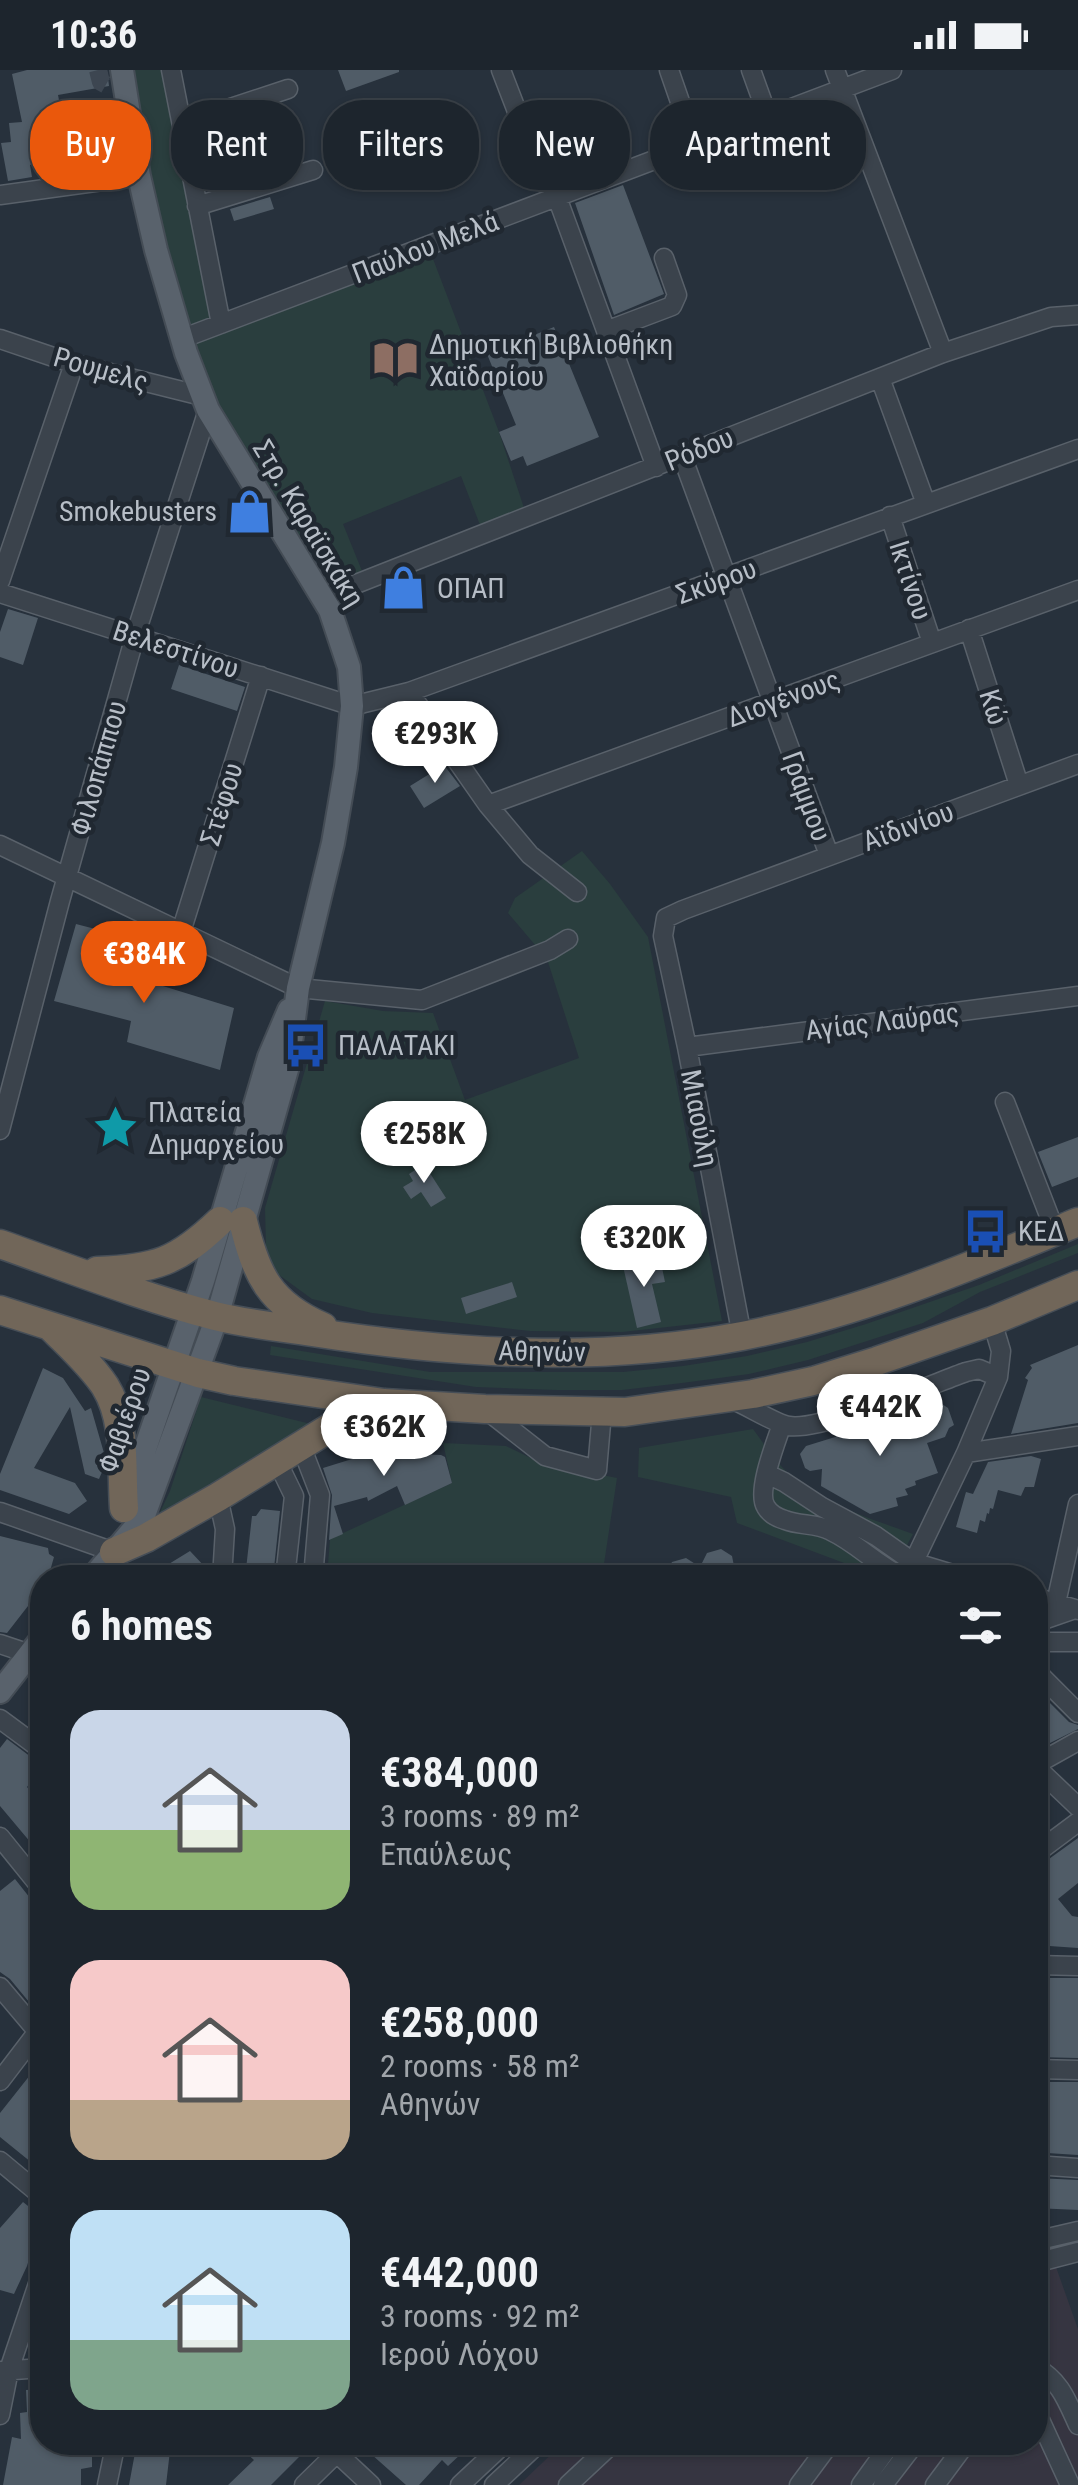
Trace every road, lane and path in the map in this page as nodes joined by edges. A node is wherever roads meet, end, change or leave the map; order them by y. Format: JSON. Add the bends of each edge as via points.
{"nodes":[{"id":1,"x":171,"y":70,"type":"edge"},
{"id":2,"x":502,"y":70,"type":"edge"},
{"id":3,"x":669,"y":70,"type":"edge"},
{"id":4,"x":751,"y":70,"type":"edge"},
{"id":5,"x":836,"y":70,"type":"edge"},
{"id":6,"x":892,"y":70,"type":"edge"},
{"id":7,"x":288,"y":89,"type":"dead end"},
{"id":8,"x":842,"y":89,"type":"junction"},
{"id":9,"x":177,"y":100,"type":"edge"},
{"id":10,"x":255,"y":100,"type":"edge"},
{"id":11,"x":513,"y":100,"type":"edge"},
{"id":12,"x":680,"y":100,"type":"edge"},
{"id":13,"x":762,"y":100,"type":"edge"},
{"id":14,"x":813,"y":100,"type":"edge"},
{"id":15,"x":650,"y":161,"type":"edge"},
{"id":16,"x":313,"y":170,"type":"dead end"},
{"id":17,"x":37,"y":190,"type":"edge"},
{"id":18,"x":143,"y":190,"type":"edge"},
{"id":19,"x":194,"y":190,"type":"edge"},
{"id":20,"x":0,"y":195,"type":"edge"},
{"id":21,"x":557,"y":197,"type":"junction"},
{"id":22,"x":197,"y":206,"type":"junction"},
{"id":23,"x":664,"y":258,"type":"dead end"},
{"id":24,"x":1078,"y":315,"type":"edge"},
{"id":25,"x":220,"y":324,"type":"junction"},
{"id":26,"x":606,"y":332,"type":"junction"},
{"id":27,"x":0,"y":339,"type":"edge"},
{"id":28,"x":181,"y":339,"type":"junction"},
{"id":29,"x":944,"y":353,"type":"junction"},
{"id":30,"x":74,"y":364,"type":"junction"},
{"id":31,"x":880,"y":378,"type":"junction"},
{"id":32,"x":205,"y":403,"type":"junction"},
{"id":33,"x":1078,"y":449,"type":"edge"},
{"id":34,"x":682,"y":456,"type":"junction"},
{"id":35,"x":656,"y":466,"type":"junction"},
{"id":36,"x":926,"y":504,"type":"junction"},
{"id":37,"x":890,"y":516,"type":"junction"},
{"id":38,"x":727,"y":578,"type":"junction"},
{"id":39,"x":0,"y":581,"type":"edge"},
{"id":40,"x":1078,"y":590,"type":"edge"},
{"id":41,"x":0,"y":593,"type":"edge"},
{"id":42,"x":324,"y":597,"type":"junction"},
{"id":43,"x":969,"y":630,"type":"junction"},
{"id":44,"x":135,"y":636,"type":"junction"},
{"id":45,"x":932,"y":643,"type":"junction"},
{"id":46,"x":261,"y":676,"type":"junction"},
{"id":47,"x":409,"y":692,"type":"junction"},
{"id":48,"x":772,"y":702,"type":"junction"},
{"id":49,"x":352,"y":706,"type":"junction"},
{"id":50,"x":1078,"y":764,"type":"edge"},
{"id":51,"x":1019,"y":785,"type":"junction"},
{"id":52,"x":488,"y":805,"type":"junction"},
{"id":53,"x":0,"y":845,"type":"edge"},
{"id":54,"x":829,"y":855,"type":"junction"},
{"id":55,"x":68,"y":877,"type":"junction"},
{"id":56,"x":577,"y":892,"type":"dead end"},
{"id":57,"x":683,"y":910,"type":"joint"},
{"id":58,"x":182,"y":932,"type":"junction"},
{"id":59,"x":568,"y":939,"type":"dead end"},
{"id":60,"x":298,"y":988,"type":"junction"},
{"id":61,"x":1078,"y":996,"type":"edge"},
{"id":62,"x":687,"y":1047,"type":"junction"},
{"id":63,"x":1005,"y":1102,"type":"dead end"},
{"id":64,"x":0,"y":1126,"type":"edge"},
{"id":65,"x":232,"y":1221,"type":"junction"},
{"id":66,"x":1067,"y":1227,"type":"edge"},
{"id":67,"x":0,"y":1244,"type":"edge"},
{"id":68,"x":76,"y":1271,"type":"junction"},
{"id":69,"x":1078,"y":1284,"type":"edge"},
{"id":70,"x":0,"y":1310,"type":"edge"},
{"id":71,"x":205,"y":1313,"type":"junction"},
{"id":72,"x":992,"y":1321,"type":"junction"},
{"id":73,"x":52,"y":1328,"type":"junction"},
{"id":74,"x":742,"y":1336,"type":"junction"},
{"id":75,"x":347,"y":1338,"type":"junction"},
{"id":76,"x":186,"y":1369,"type":"junction"},
{"id":77,"x":998,"y":1377,"type":"junction"},
{"id":78,"x":728,"y":1398,"type":"junction"},
{"id":79,"x":384,"y":1403,"type":"junction"},
{"id":80,"x":485,"y":1409,"type":"junction"},
{"id":81,"x":602,"y":1412,"type":"junction"},
{"id":82,"x":782,"y":1424,"type":"junction"},
{"id":83,"x":1078,"y":1436,"type":"edge"},
{"id":84,"x":289,"y":1453,"type":"junction"},
{"id":85,"x":966,"y":1453,"type":"junction"},
{"id":86,"x":767,"y":1474,"type":"junction"},
{"id":87,"x":218,"y":1498,"type":"junction"},
{"id":88,"x":1078,"y":1504,"type":"edge"},
{"id":89,"x":822,"y":1507,"type":"junction"},
{"id":90,"x":124,"y":1508,"type":"junction"},
{"id":91,"x":0,"y":1512,"type":"edge"},
{"id":92,"x":817,"y":1526,"type":"junction"},
{"id":93,"x":114,"y":1552,"type":"junction"},
{"id":94,"x":103,"y":1565,"type":"edge"},
{"id":95,"x":223,"y":1565,"type":"edge"},
{"id":96,"x":286,"y":1565,"type":"edge"},
{"id":97,"x":314,"y":1565,"type":"edge"},
{"id":98,"x":879,"y":1565,"type":"edge"},
{"id":99,"x":902,"y":1565,"type":"edge"},
{"id":100,"x":911,"y":1565,"type":"edge"},
{"id":101,"x":1048,"y":1607,"type":"edge"},
{"id":102,"x":1076,"y":1610,"type":"edge"},
{"id":103,"x":1048,"y":1614,"type":"edge"},
{"id":104,"x":1048,"y":1642,"type":"edge"},
{"id":105,"x":1078,"y":1642,"type":"edge"},
{"id":106,"x":0,"y":1644,"type":"edge"},
{"id":107,"x":30,"y":1646,"type":"edge"},
{"id":108,"x":30,"y":1654,"type":"edge"},
{"id":109,"x":1048,"y":1683,"type":"edge"},
{"id":110,"x":0,"y":1692,"type":"edge"},
{"id":111,"x":1078,"y":1713,"type":"edge"},
{"id":112,"x":0,"y":1720,"type":"edge"},
{"id":113,"x":30,"y":1741,"type":"edge"},
{"id":114,"x":1078,"y":1741,"type":"edge"},
{"id":115,"x":1048,"y":1758,"type":"edge"},
{"id":116,"x":1048,"y":1778,"type":"edge"},
{"id":117,"x":1078,"y":1807,"type":"edge"},
{"id":118,"x":1078,"y":1822,"type":"edge"},
{"id":119,"x":0,"y":1836,"type":"edge"},
{"id":120,"x":1048,"y":1844,"type":"edge"},
{"id":121,"x":30,"y":1874,"type":"edge"},
{"id":122,"x":1048,"y":1965,"type":"edge"},
{"id":123,"x":1078,"y":1966,"type":"edge"},
{"id":124,"x":0,"y":1987,"type":"edge"},
{"id":125,"x":30,"y":2018,"type":"edge"},
{"id":126,"x":30,"y":2042,"type":"edge"},
{"id":127,"x":1048,"y":2069,"type":"edge"},
{"id":128,"x":1078,"y":2070,"type":"edge"},
{"id":129,"x":0,"y":2081,"type":"edge"},
{"id":130,"x":0,"y":2161,"type":"edge"},
{"id":131,"x":1048,"y":2167,"type":"edge"},
{"id":132,"x":1078,"y":2168,"type":"edge"},
{"id":133,"x":30,"y":2186,"type":"edge"},
{"id":134,"x":1078,"y":2231,"type":"edge"},
{"id":135,"x":1048,"y":2239,"type":"edge"},
{"id":136,"x":1078,"y":2252,"type":"edge"},
{"id":137,"x":1048,"y":2260,"type":"edge"},
{"id":138,"x":30,"y":2304,"type":"edge"},
{"id":139,"x":30,"y":2369,"type":"edge"},
{"id":140,"x":5,"y":2371,"type":"edge"},
{"id":141,"x":1048,"y":2374,"type":"edge"},
{"id":142,"x":0,"y":2414,"type":"edge"},
{"id":143,"x":1078,"y":2425,"type":"edge"},
{"id":144,"x":1048,"y":2437,"type":"edge"},
{"id":145,"x":113,"y":2455,"type":"edge"},
{"id":146,"x":329,"y":2455,"type":"edge"},
{"id":147,"x":344,"y":2455,"type":"edge"},
{"id":148,"x":492,"y":2455,"type":"edge"},
{"id":149,"x":526,"y":2455,"type":"edge"},
{"id":150,"x":600,"y":2455,"type":"edge"},
{"id":151,"x":821,"y":2455,"type":"edge"},
{"id":152,"x":882,"y":2455,"type":"edge"},
{"id":153,"x":906,"y":2455,"type":"edge"},
{"id":154,"x":958,"y":2455,"type":"edge"},
{"id":155,"x":107,"y":2485,"type":"edge"},
{"id":156,"x":304,"y":2485,"type":"edge"},
{"id":157,"x":371,"y":2485,"type":"edge"},
{"id":158,"x":460,"y":2485,"type":"edge"},
{"id":159,"x":494,"y":2485,"type":"edge"},
{"id":160,"x":568,"y":2485,"type":"edge"},
{"id":161,"x":799,"y":2485,"type":"edge"},
{"id":162,"x":860,"y":2485,"type":"edge"},
{"id":163,"x":883,"y":2485,"type":"edge"},
{"id":164,"x":936,"y":2485,"type":"edge"},
{"id":165,"x":1070,"y":2485,"type":"edge"}],
"edges":[{"from":1,"to":9,"type":"street"},
{"from":2,"to":11,"type":"street"},
{"from":3,"to":12,"type":"street"},
{"from":4,"to":13,"type":"street"},
{"from":5,"to":8,"type":"street"},
{"from":6,"to":8,"type":"street","name":"Παύλου Μελά"},
{"from":7,"to":10,"type":"street"},
{"from":8,"to":14,"type":"street","name":"Παύλου Μελά"},
{"from":8,"to":29,"type":"street"},
{"from":15,"to":21,"type":"street","name":"Παύλου Μελά"},
{"from":16,"to":22,"type":"street"},
{"from":17,"to":20,"type":"street"},
{"from":18,"to":28,"type":"main road","name":"Στρ. Καραϊσκάκη"},
{"from":19,"to":22,"type":"street"},
{"from":21,"to":25,"type":"street","name":"Παύλου Μελά"},
{"from":21,"to":26,"type":"street"},
{"from":22,"to":25,"type":"street"},
{"from":23,"to":26,"type":"street","via":[[677,294],[672,306]]},
{"from":24,"to":29,"type":"street","name":"Ρόδου","via":[[1051,317]]},
{"from":25,"to":28,"type":"street","name":"Παύλου Μελά"},
{"from":26,"to":35,"type":"street"},
{"from":27,"to":30,"type":"street","name":"Ρουμελς"},
{"from":28,"to":32,"type":"main road","name":"Στρ. Καραϊσκάκη"},
{"from":29,"to":31,"type":"street","name":"Ρόδου"},
{"from":30,"to":32,"type":"street","name":"Ρουμελς"},
{"from":30,"to":39,"type":"street"},
{"from":31,"to":34,"type":"street","name":"Ρόδου"},
{"from":31,"to":36,"type":"street"},
{"from":32,"to":42,"type":"main road","name":"Στρ. Καραϊσκάκη"},
{"from":32,"to":44,"type":"street","name":"Φιλοπάππου"},
{"from":33,"to":36,"type":"street","name":"Σκύρου"},
{"from":34,"to":35,"type":"street","name":"Ρόδου"},
{"from":34,"to":38,"type":"street","name":"Γράμμου"},
{"from":35,"to":42,"type":"street","name":"Ρόδου"},
{"from":36,"to":37,"type":"street","name":"Σκύρου"},
{"from":37,"to":38,"type":"street","name":"Σκύρου"},
{"from":37,"to":45,"type":"street","name":"Ικτίνου"},
{"from":38,"to":47,"type":"street","name":"Σκύρου"},
{"from":38,"to":48,"type":"street","name":"Γράμμου"},
{"from":40,"to":43,"type":"street","name":"Διογένους"},
{"from":41,"to":44,"type":"street","name":"Βελεστίνου"},
{"from":42,"to":49,"type":"main road","name":"Στρ. Καραϊσκάκη","via":[[346,652]]},
{"from":43,"to":45,"type":"street","name":"Διογένους"},
{"from":43,"to":51,"type":"street","name":"Κώ"},
{"from":44,"to":46,"type":"street","name":"Βελεστίνου"},
{"from":44,"to":55,"type":"street","name":"Φιλοπάππου"},
{"from":45,"to":48,"type":"street","name":"Διογένους"},
{"from":46,"to":49,"type":"street","name":"Βελεστίνου"},
{"from":46,"to":58,"type":"street","name":"Στέφου"},
{"from":47,"to":49,"type":"street","name":"Σκύρου"},
{"from":47,"to":52,"type":"street"},
{"from":48,"to":52,"type":"street","name":"Διογένους"},
{"from":48,"to":54,"type":"street","name":"Γράμμου"},
{"from":49,"to":60,"type":"main road","name":"Στρ. Καραϊσκάκη","via":[[333,843]]},
{"from":50,"to":51,"type":"street","name":"Αϊδινίου"},
{"from":51,"to":54,"type":"street","name":"Αϊδινίου"},
{"from":52,"to":56,"type":"street","via":[[530,855]]},
{"from":53,"to":55,"type":"street"},
{"from":54,"to":57,"type":"street","name":"Αϊδινίου"},
{"from":55,"to":58,"type":"street"},
{"from":55,"to":64,"type":"street","name":"Φιλοπάππου"},
{"from":57,"to":62,"type":"street","name":"Μιαούλη","via":[[666,918],[662,936]]},
{"from":58,"to":60,"type":"street"},
{"from":59,"to":60,"type":"street","via":[[422,1000]]},
{"from":60,"to":65,"type":"main road","name":"Στρ. Καραϊσκάκη","via":[[288,1066]]},
{"from":61,"to":62,"type":"street","name":"Αγίας Λαύρας"},
{"from":62,"to":74,"type":"street","name":"Μιαούλη"},
{"from":63,"to":66,"type":"street"},
{"from":65,"to":68,"type":"highway","via":[[163,1262]]},
{"from":65,"to":71,"type":"main road","name":"Στρ. Καραϊσκάκη"},
{"from":65,"to":75,"type":"highway","via":[[278,1298],[302,1318]]},
{"from":66,"to":74,"type":"highway","name":"Αθηνών","via":[[910,1288]]},
{"from":67,"to":68,"type":"highway","name":"Αθηνών"},
{"from":68,"to":71,"type":"highway","name":"Αθηνών"},
{"from":69,"to":72,"type":"highway"},
{"from":70,"to":73,"type":"highway"},
{"from":71,"to":75,"type":"highway","name":"Αθηνών"},
{"from":71,"to":76,"type":"main road","name":"Στρ. Καραϊσκάκη"},
{"from":72,"to":77,"type":"street","via":[[1001,1350]]},
{"from":72,"to":78,"type":"highway","via":[[812,1381]]},
{"from":73,"to":76,"type":"highway"},
{"from":73,"to":90,"type":"highway","via":[[108,1390],[117,1417]]},
{"from":74,"to":75,"type":"highway","name":"Αθηνών","via":[[624,1352]]},
{"from":76,"to":79,"type":"highway"},
{"from":76,"to":90,"type":"main road","name":"Φαβιέρου"},
{"from":76,"to":93,"type":"main road","name":"Φαβιέρου","via":[[143,1518]]},
{"from":77,"to":82,"type":"street","via":[[966,1372],[844,1416],[808,1426]]},
{"from":77,"to":85,"type":"street"},
{"from":78,"to":81,"type":"highway"},
{"from":78,"to":82,"type":"street"},
{"from":79,"to":80,"type":"highway"},
{"from":79,"to":84,"type":"highway","via":[[348,1416]]},
{"from":80,"to":81,"type":"highway"},
{"from":80,"to":81,"type":"street","via":[[545,1456],[598,1470]]},
{"from":82,"to":86,"type":"street"},
{"from":83,"to":85,"type":"street"},
{"from":84,"to":87,"type":"highway"},
{"from":84,"to":96,"type":"street","via":[[294,1496]]},
{"from":84,"to":97,"type":"street","via":[[320,1495]]},
{"from":85,"to":100,"type":"street"},
{"from":86,"to":89,"type":"street"},
{"from":86,"to":92,"type":"street","via":[[764,1506],[774,1516]]},
{"from":87,"to":93,"type":"highway"},
{"from":87,"to":95,"type":"street"},
{"from":88,"to":101,"type":"street"},
{"from":89,"to":92,"type":"street"},
{"from":89,"to":99,"type":"street","via":[[876,1536]]},
{"from":90,"to":93,"type":"main road","name":"Φαβιέρου"},
{"from":91,"to":93,"type":"street"},
{"from":92,"to":98,"type":"street"},
{"from":93,"to":94,"type":"main road","name":"Φαβιέρου"},
{"from":102,"to":103,"type":"street"},
{"from":104,"to":105,"type":"street"},
{"from":106,"to":107,"type":"street"},
{"from":108,"to":110,"type":"main road"},
{"from":109,"to":111,"type":"street"},
{"from":112,"to":113,"type":"street"},
{"from":114,"to":115,"type":"street"},
{"from":116,"to":117,"type":"street"},
{"from":118,"to":120,"type":"street"},
{"from":119,"to":121,"type":"street"},
{"from":122,"to":123,"type":"street"},
{"from":124,"to":125,"type":"street"},
{"from":126,"to":129,"type":"street"},
{"from":127,"to":128,"type":"street"},
{"from":130,"to":133,"type":"street"},
{"from":131,"to":132,"type":"street"},
{"from":134,"to":135,"type":"street"},
{"from":136,"to":137,"type":"street"},
{"from":138,"to":140,"type":"street"},
{"from":139,"to":140,"type":"street"},
{"from":140,"to":142,"type":"street"},
{"from":141,"to":143,"type":"street"},
{"from":144,"to":165,"type":"street"},
{"from":145,"to":155,"type":"street"},
{"from":146,"to":156,"type":"street"},
{"from":147,"to":157,"type":"street"},
{"from":148,"to":158,"type":"street"},
{"from":149,"to":159,"type":"street"},
{"from":150,"to":160,"type":"street"},
{"from":151,"to":161,"type":"street"},
{"from":152,"to":162,"type":"street"},
{"from":153,"to":163,"type":"street"},
{"from":154,"to":164,"type":"street"}]}
